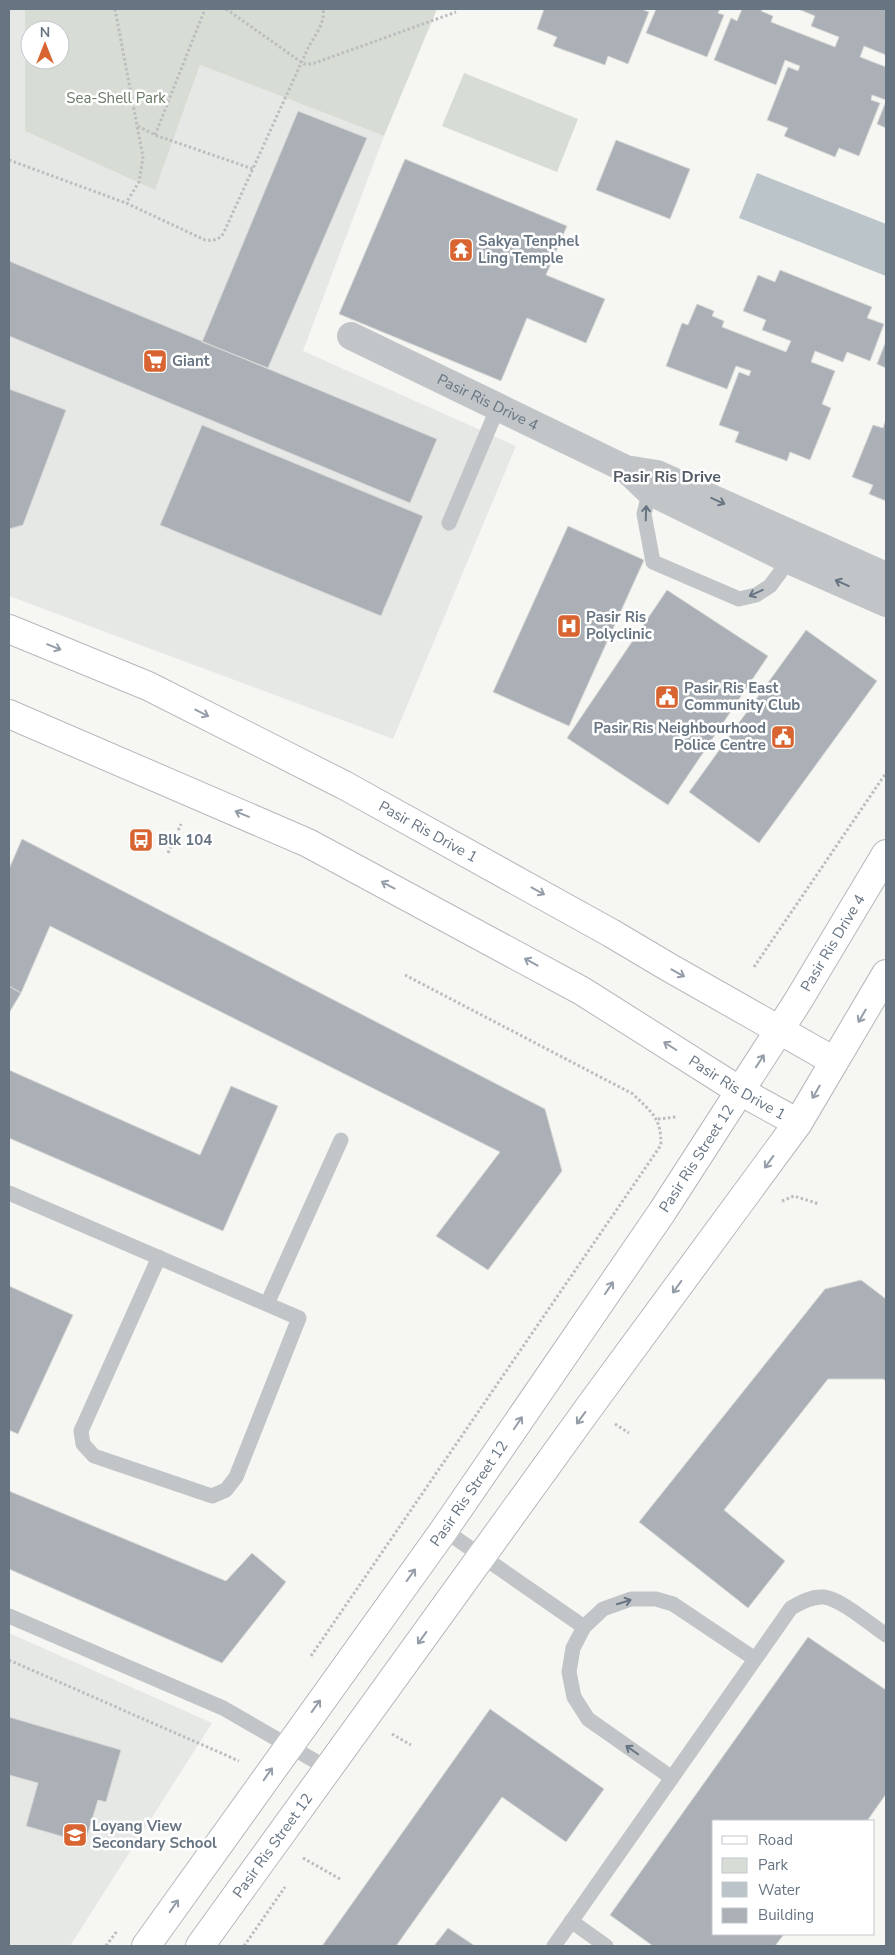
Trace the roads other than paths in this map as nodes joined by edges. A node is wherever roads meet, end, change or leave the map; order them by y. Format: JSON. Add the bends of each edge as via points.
{"nodes":[{"id":1,"x":351,"y":336,"type":"dead end"},
{"id":2,"x":498,"y":407,"type":"junction"},
{"id":3,"x":653,"y":482,"type":"junction"},
{"id":4,"x":449,"y":523,"type":"dead end"},
{"id":5,"x":796,"y":550,"type":"junction"},
{"id":6,"x":886,"y":576,"type":"edge"},
{"id":7,"x":886,"y":603,"type":"edge"},
{"id":8,"x":9,"y":629,"type":"edge"},
{"id":9,"x":9,"y":714,"type":"edge"},
{"id":10,"x":886,"y":854,"type":"edge"},
{"id":11,"x":886,"y":974,"type":"edge"},
{"id":12,"x":779,"y":1030,"type":"junction"},
{"id":13,"x":834,"y":1061,"type":"junction"},
{"id":14,"x":740,"y":1091,"type":"junction"},
{"id":15,"x":798,"y":1123,"type":"junction"},
{"id":16,"x":342,"y":1140,"type":"dead end"},
{"id":17,"x":9,"y":1193,"type":"edge"},
{"id":18,"x":159,"y":1257,"type":"junction"},
{"id":19,"x":267,"y":1304,"type":"junction"},
{"id":20,"x":444,"y":1530,"type":"junction"},
{"id":21,"x":482,"y":1557,"type":"junction"},
{"id":22,"x":9,"y":1616,"type":"edge"},
{"id":23,"x":584,"y":1627,"type":"junction"},
{"id":24,"x":886,"y":1635,"type":"edge"},
{"id":25,"x":755,"y":1659,"type":"junction"},
{"id":26,"x":288,"y":1746,"type":"junction"},
{"id":27,"x":329,"y":1769,"type":"junction"},
{"id":28,"x":672,"y":1778,"type":"junction"},
{"id":29,"x":572,"y":1921,"type":"junction"},
{"id":30,"x":146,"y":1946,"type":"edge"},
{"id":31,"x":200,"y":1946,"type":"edge"},
{"id":32,"x":554,"y":1946,"type":"edge"},
{"id":33,"x":606,"y":1946,"type":"edge"}],
"edges":[{"from":1,"to":2,"type":"street","name":"Pasir Ris Drive 4"},
{"from":2,"to":3,"type":"street","name":"Pasir Ris Drive 4"},
{"from":2,"to":4,"type":"lane"},
{"from":3,"to":5,"type":"street","name":"Pasir Ris Drive 4"},
{"from":5,"to":3,"type":"lane","one_way":true,"via":[[770,586],[756,595],[739,599],[652,562],[644,514]]},
{"from":5,"to":6,"type":"street","name":"Pasir Ris Drive 4"},
{"from":7,"to":5,"type":"street","name":"Pasir Ris Drive 4","one_way":true},
{"from":8,"to":12,"type":"street","name":"Pasir Ris Drive 1","one_way":true,"via":[[148,686],[344,785],[570,909]]},
{"from":14,"to":9,"type":"street","name":"Pasir Ris Drive 1","one_way":true,"via":[[582,990],[308,842]]},
{"from":10,"to":12,"type":"street","name":"Pasir Ris Drive 4"},
{"from":11,"to":13,"type":"street","one_way":true},
{"from":12,"to":13,"type":"street","name":"Pasir Ris Drive 1"},
{"from":14,"to":12,"type":"street","name":"Pasir Ris Street 12","one_way":true},
{"from":13,"to":15,"type":"street","name":"Pasir Ris Street 12","one_way":true},
{"from":14,"to":15,"type":"street","name":"Pasir Ris Drive 1"},
{"from":20,"to":14,"type":"street","name":"Pasir Ris Street 12","one_way":true,"via":[[662,1212]]},
{"from":15,"to":21,"type":"street","name":"Pasir Ris Street 12","one_way":true},
{"from":16,"to":19,"type":"lane"},
{"from":17,"to":18,"type":"lane"},
{"from":18,"to":19,"type":"lane"},
{"from":18,"to":19,"type":"lane","via":[[81,1431],[83,1444],[94,1456],[212,1496],[226,1490],[236,1477],[299,1318]]},
{"from":20,"to":21,"type":"lane"},
{"from":26,"to":20,"type":"street","name":"Pasir Ris Street 12","one_way":true},
{"from":21,"to":23,"type":"lane"},
{"from":21,"to":27,"type":"street","name":"Pasir Ris Street 12","one_way":true},
{"from":22,"to":26,"type":"lane","via":[[223,1708]]},
{"from":23,"to":25,"type":"lane","one_way":true,"via":[[603,1609],[631,1599],[656,1599],[672,1604]]},
{"from":28,"to":23,"type":"lane","one_way":true,"via":[[588,1719],[574,1697],[569,1672],[573,1648]]},
{"from":24,"to":25,"type":"lane","via":[[844,1605],[824,1597],[804,1600],[791,1608]]},
{"from":25,"to":28,"type":"lane"},
{"from":26,"to":27,"type":"lane"},
{"from":30,"to":26,"type":"street","name":"Pasir Ris Street 12","one_way":true},
{"from":27,"to":31,"type":"street","name":"Pasir Ris Street 12"},
{"from":28,"to":29,"type":"lane"},
{"from":29,"to":32,"type":"lane"},
{"from":29,"to":33,"type":"lane"}]}
